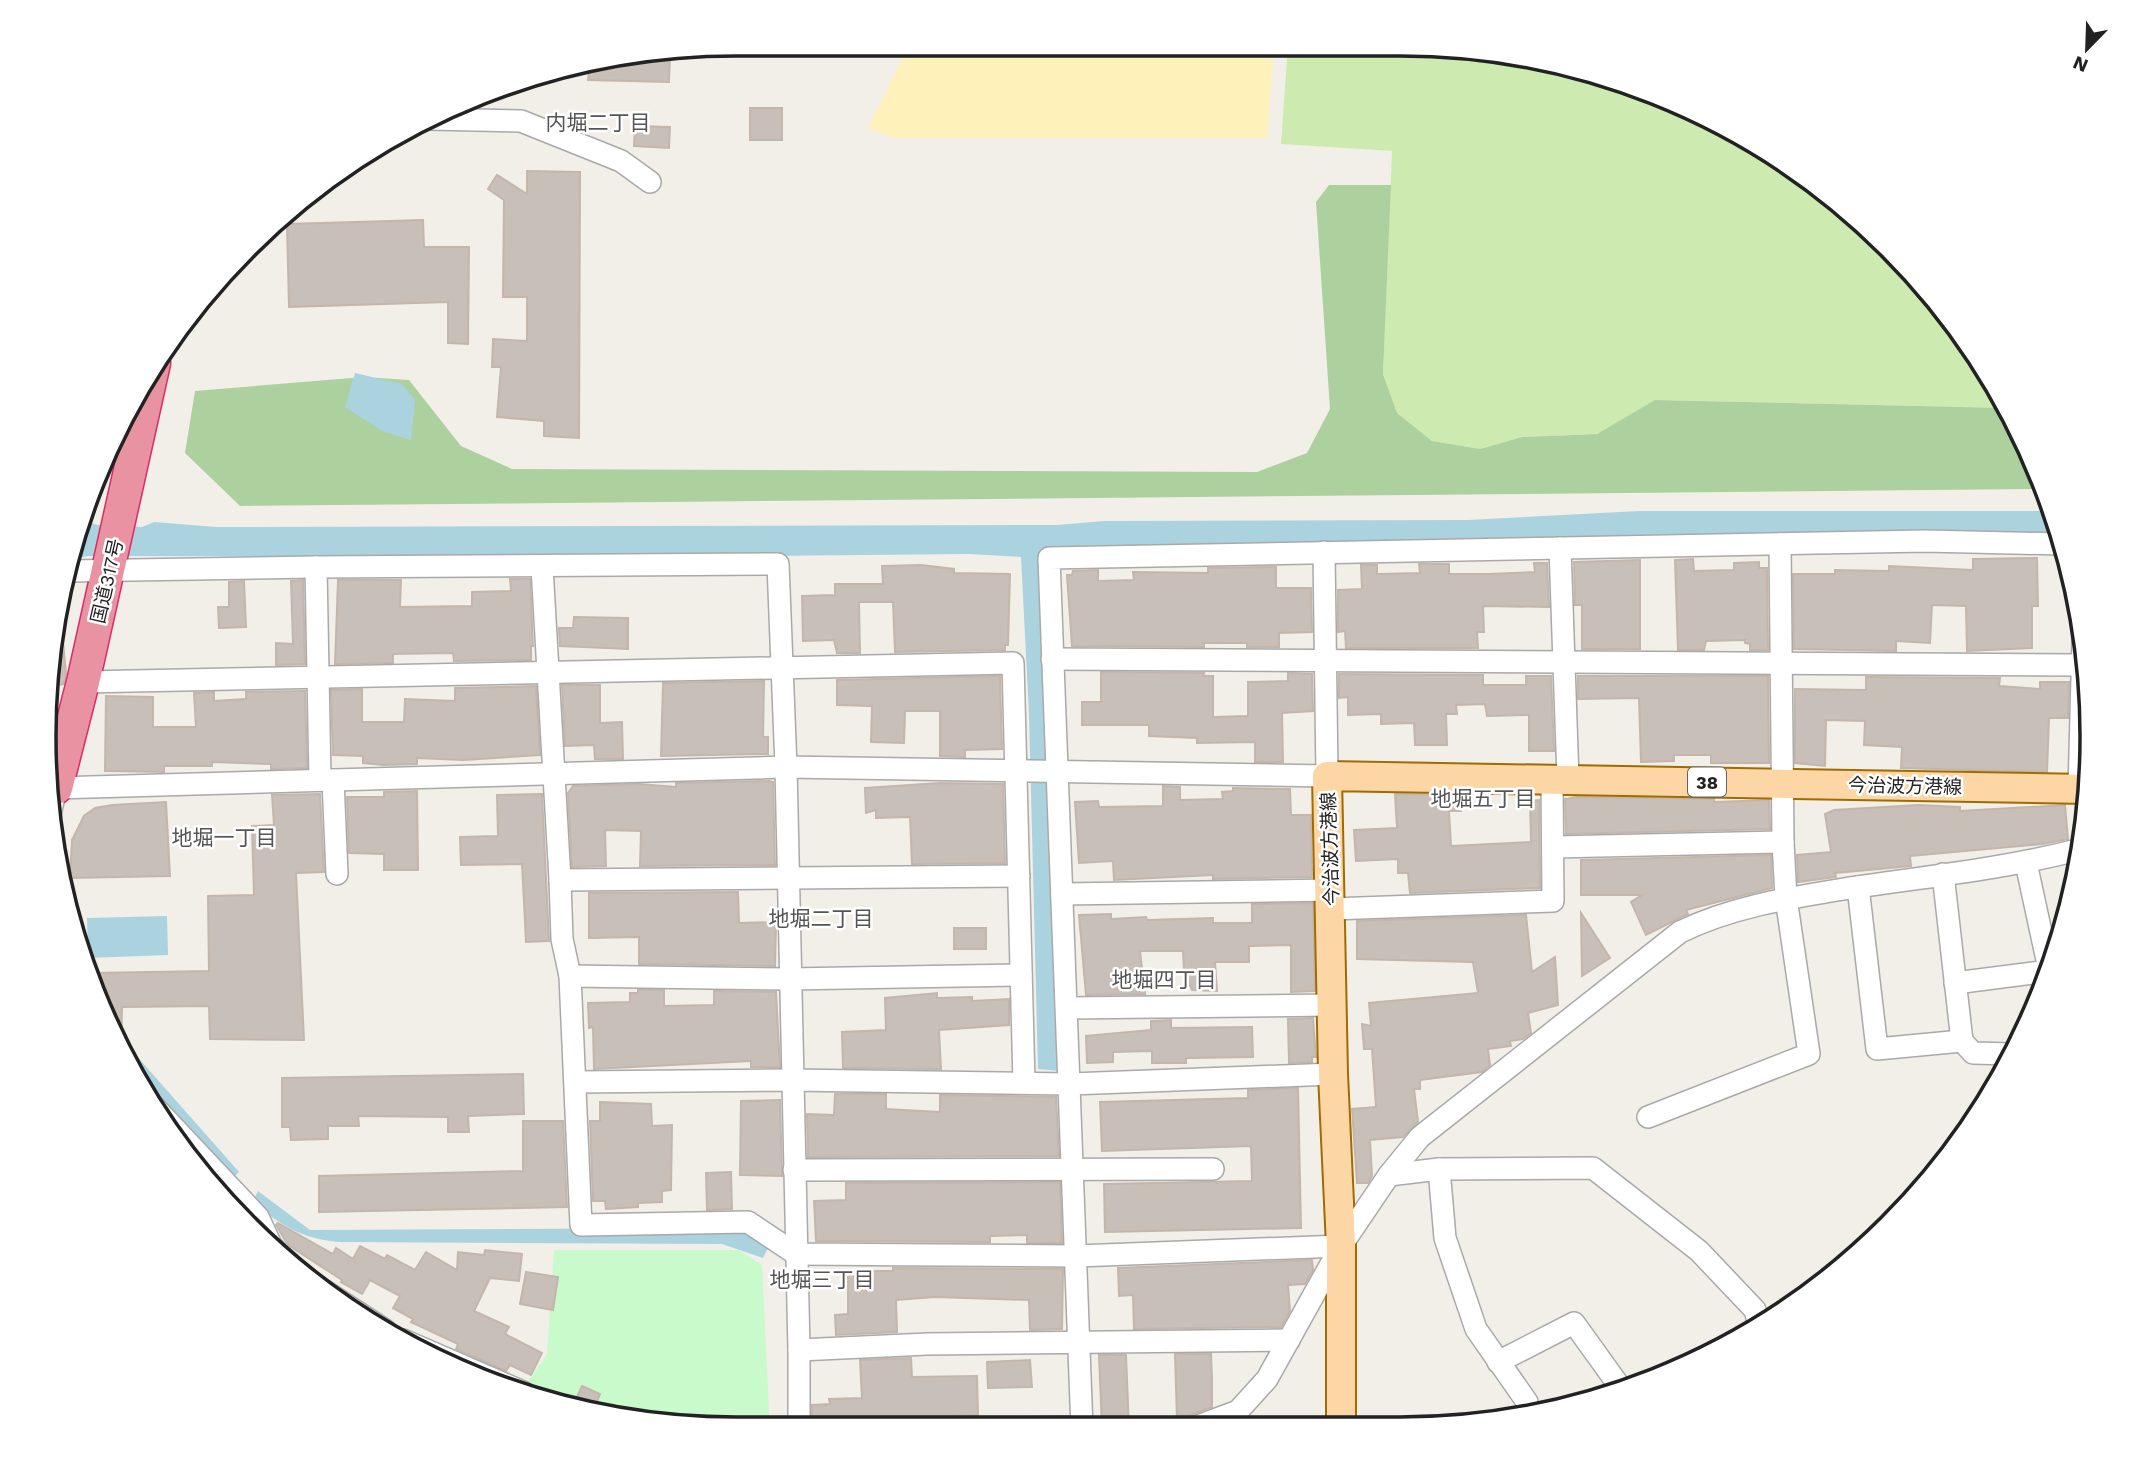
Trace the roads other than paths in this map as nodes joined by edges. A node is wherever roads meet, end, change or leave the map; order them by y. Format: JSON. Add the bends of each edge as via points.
{"nodes":[{"id":1,"x":451,"y":119,"type":"edge"},
{"id":2,"x":650,"y":182,"type":"dead end"},
{"id":3,"x":148,"y":394,"type":"edge"},
{"id":4,"x":1780,"y":544,"type":"junction"},
{"id":5,"x":2052,"y":544,"type":"edge"},
{"id":6,"x":1560,"y":548,"type":"junction"},
{"id":7,"x":1324,"y":552,"type":"junction"},
{"id":8,"x":110,"y":565,"type":"junction"},
{"id":9,"x":542,"y":566,"type":"junction"},
{"id":10,"x":316,"y":567,"type":"junction"},
{"id":11,"x":77,"y":570,"type":"edge"},
{"id":12,"x":1052,"y":659,"type":"junction"},
{"id":13,"x":1325,"y":661,"type":"junction"},
{"id":14,"x":1562,"y":661,"type":"junction"},
{"id":15,"x":1782,"y":663,"type":"junction"},
{"id":16,"x":2076,"y":665,"type":"edge"},
{"id":17,"x":782,"y":668,"type":"junction"},
{"id":18,"x":548,"y":670,"type":"junction"},
{"id":19,"x":317,"y":677,"type":"junction"},
{"id":20,"x":83,"y":682,"type":"junction"},
{"id":21,"x":786,"y":767,"type":"junction"},
{"id":22,"x":553,"y":771,"type":"junction"},
{"id":23,"x":1056,"y":771,"type":"junction"},
{"id":24,"x":1016,"y":772,"type":"junction"},
{"id":25,"x":57,"y":773,"type":"edge"},
{"id":26,"x":1327,"y":776,"type":"junction"},
{"id":27,"x":1560,"y":779,"type":"junction"},
{"id":28,"x":326,"y":780,"type":"junction"},
{"id":29,"x":1784,"y":783,"type":"junction"},
{"id":30,"x":2078,"y":789,"type":"edge"},
{"id":31,"x":59,"y":796,"type":"edge"},
{"id":32,"x":1783,"y":842,"type":"junction"},
{"id":33,"x":1555,"y":847,"type":"junction"},
{"id":34,"x":2070,"y":852,"type":"edge"},
{"id":35,"x":2026,"y":863,"type":"junction"},
{"id":36,"x":337,"y":874,"type":"dead end"},
{"id":37,"x":1943,"y":874,"type":"junction"},
{"id":38,"x":1019,"y":876,"type":"junction"},
{"id":39,"x":788,"y":878,"type":"junction"},
{"id":40,"x":560,"y":880,"type":"junction"},
{"id":41,"x":1858,"y":887,"type":"junction"},
{"id":42,"x":1062,"y":894,"type":"junction"},
{"id":43,"x":1786,"y":898,"type":"junction"},
{"id":44,"x":1332,"y":900,"type":"junction"},
{"id":45,"x":2045,"y":952,"type":"edge"},
{"id":46,"x":2038,"y":972,"type":"edge"},
{"id":47,"x":1021,"y":975,"type":"junction"},
{"id":48,"x":570,"y":976,"type":"junction"},
{"id":49,"x":789,"y":979,"type":"junction"},
{"id":50,"x":1955,"y":983,"type":"junction"},
{"id":51,"x":1333,"y":1005,"type":"junction"},
{"id":52,"x":1067,"y":1008,"type":"junction"},
{"id":53,"x":1962,"y":1041,"type":"junction"},
{"id":54,"x":2001,"y":1054,"type":"edge"},
{"id":55,"x":1333,"y":1073,"type":"junction"},
{"id":56,"x":791,"y":1080,"type":"junction"},
{"id":57,"x":1024,"y":1082,"type":"junction"},
{"id":58,"x":577,"y":1083,"type":"junction"},
{"id":59,"x":1071,"y":1084,"type":"junction"},
{"id":60,"x":1648,"y":1118,"type":"dead end"},
{"id":61,"x":205,"y":1160,"type":"edge"},
{"id":62,"x":1213,"y":1169,"type":"dead end"},
{"id":63,"x":1438,"y":1169,"type":"junction"},
{"id":64,"x":794,"y":1170,"type":"junction"},
{"id":65,"x":1074,"y":1172,"type":"junction"},
{"id":66,"x":1389,"y":1175,"type":"junction"},
{"id":67,"x":261,"y":1223,"type":"edge"},
{"id":68,"x":1341,"y":1246,"type":"junction"},
{"id":69,"x":796,"y":1254,"type":"junction"},
{"id":70,"x":1077,"y":1256,"type":"junction"},
{"id":71,"x":1756,"y":1316,"type":"edge"},
{"id":72,"x":1289,"y":1340,"type":"junction"},
{"id":73,"x":1080,"y":1342,"type":"junction"},
{"id":74,"x":799,"y":1350,"type":"junction"},
{"id":75,"x":1498,"y":1362,"type":"junction"},
{"id":76,"x":1616,"y":1382,"type":"edge"},
{"id":77,"x":1527,"y":1402,"type":"dead end"},
{"id":78,"x":799,"y":1417,"type":"edge"},
{"id":79,"x":1082,"y":1417,"type":"edge"},
{"id":80,"x":1222,"y":1417,"type":"edge"},
{"id":81,"x":1341,"y":1417,"type":"edge"}],
"edges":[{"from":1,"to":2,"type":"street","via":[[521,121],[621,161]]},
{"from":3,"to":8,"type":"highway","name":"国道317号"},
{"from":4,"to":5,"type":"street"},
{"from":4,"to":6,"type":"street"},
{"from":4,"to":15,"type":"street"},
{"from":6,"to":7,"type":"street"},
{"from":6,"to":14,"type":"street"},
{"from":7,"to":12,"type":"street","via":[[1049,558]]},
{"from":7,"to":13,"type":"street"},
{"from":8,"to":10,"type":"street"},
{"from":8,"to":11,"type":"street"},
{"from":8,"to":20,"type":"highway","name":"国道317号"},
{"from":9,"to":10,"type":"street"},
{"from":9,"to":17,"type":"street","via":[[778,564]]},
{"from":9,"to":18,"type":"street"},
{"from":10,"to":19,"type":"street"},
{"from":12,"to":13,"type":"street"},
{"from":12,"to":23,"type":"street"},
{"from":13,"to":14,"type":"street"},
{"from":13,"to":26,"type":"street"},
{"from":14,"to":15,"type":"street"},
{"from":14,"to":27,"type":"street"},
{"from":15,"to":16,"type":"street"},
{"from":15,"to":29,"type":"street"},
{"from":17,"to":18,"type":"street"},
{"from":17,"to":21,"type":"street"},
{"from":17,"to":24,"type":"street","via":[[1013,663]]},
{"from":18,"to":19,"type":"street"},
{"from":18,"to":22,"type":"street"},
{"from":19,"to":20,"type":"street"},
{"from":19,"to":28,"type":"street"},
{"from":20,"to":25,"type":"highway","name":"国道317号"},
{"from":21,"to":22,"type":"street"},
{"from":21,"to":24,"type":"street"},
{"from":21,"to":39,"type":"street"},
{"from":22,"to":28,"type":"street"},
{"from":22,"to":40,"type":"street"},
{"from":23,"to":24,"type":"street"},
{"from":23,"to":26,"type":"street"},
{"from":23,"to":42,"type":"street"},
{"from":24,"to":38,"type":"street"},
{"from":26,"to":27,"type":"main road","name":"今治波方港線","number":"38"},
{"from":26,"to":44,"type":"main road","name":"今治波方港線"},
{"from":27,"to":29,"type":"main road","name":"今治波方港線","number":"38"},
{"from":27,"to":33,"type":"street"},
{"from":28,"to":31,"type":"street"},
{"from":28,"to":36,"type":"street"},
{"from":29,"to":30,"type":"main road","name":"今治波方港線","number":"38"},
{"from":29,"to":32,"type":"street"},
{"from":32,"to":33,"type":"street"},
{"from":32,"to":43,"type":"street"},
{"from":33,"to":44,"type":"street","via":[[1553,901]]},
{"from":34,"to":35,"type":"street"},
{"from":35,"to":37,"type":"street"},
{"from":35,"to":45,"type":"street"},
{"from":37,"to":41,"type":"street"},
{"from":37,"to":50,"type":"street"},
{"from":38,"to":39,"type":"street"},
{"from":38,"to":47,"type":"street"},
{"from":39,"to":40,"type":"street"},
{"from":39,"to":49,"type":"street"},
{"from":40,"to":48,"type":"street","via":[[562,939]]},
{"from":41,"to":43,"type":"street"},
{"from":41,"to":53,"type":"street","via":[[1877,1049]]},
{"from":42,"to":44,"type":"street"},
{"from":42,"to":52,"type":"street"},
{"from":43,"to":60,"type":"street","via":[[1809,1054]]},
{"from":43,"to":66,"type":"street","via":[[1704,920],[1679,932],[1420,1137]]},
{"from":44,"to":51,"type":"main road","name":"今治波方港線"},
{"from":46,"to":50,"type":"street"},
{"from":47,"to":49,"type":"street"},
{"from":47,"to":57,"type":"street"},
{"from":48,"to":49,"type":"street"},
{"from":48,"to":58,"type":"street"},
{"from":49,"to":56,"type":"street"},
{"from":50,"to":53,"type":"street"},
{"from":51,"to":52,"type":"street"},
{"from":51,"to":55,"type":"main road","name":"今治波方港線"},
{"from":52,"to":59,"type":"street"},
{"from":53,"to":54,"type":"street","via":[[1973,1054]]},
{"from":55,"to":59,"type":"street"},
{"from":55,"to":68,"type":"main road","name":"今治波方港線"},
{"from":56,"to":57,"type":"street"},
{"from":56,"to":58,"type":"street"},
{"from":56,"to":64,"type":"street"},
{"from":57,"to":59,"type":"street"},
{"from":58,"to":69,"type":"street","via":[[581,1225],[748,1222]]},
{"from":59,"to":65,"type":"street"},
{"from":61,"to":67,"type":"street"},
{"from":62,"to":65,"type":"street"},
{"from":63,"to":66,"type":"street"},
{"from":63,"to":71,"type":"street","via":[[1593,1168],[1699,1251]]},
{"from":63,"to":75,"type":"street","via":[[1445,1238],[1476,1329]]},
{"from":64,"to":65,"type":"street"},
{"from":64,"to":69,"type":"street"},
{"from":65,"to":70,"type":"street"},
{"from":66,"to":68,"type":"street"},
{"from":68,"to":70,"type":"street"},
{"from":68,"to":72,"type":"street"},
{"from":68,"to":81,"type":"main road","name":"今治波方港線"},
{"from":69,"to":70,"type":"street"},
{"from":69,"to":74,"type":"street"},
{"from":70,"to":73,"type":"street"},
{"from":72,"to":73,"type":"street"},
{"from":72,"to":80,"type":"street","via":[[1267,1379],[1238,1411]]},
{"from":73,"to":74,"type":"street"},
{"from":73,"to":79,"type":"street"},
{"from":74,"to":78,"type":"street"},
{"from":75,"to":76,"type":"street","via":[[1574,1323]]},
{"from":75,"to":77,"type":"street"}]}
